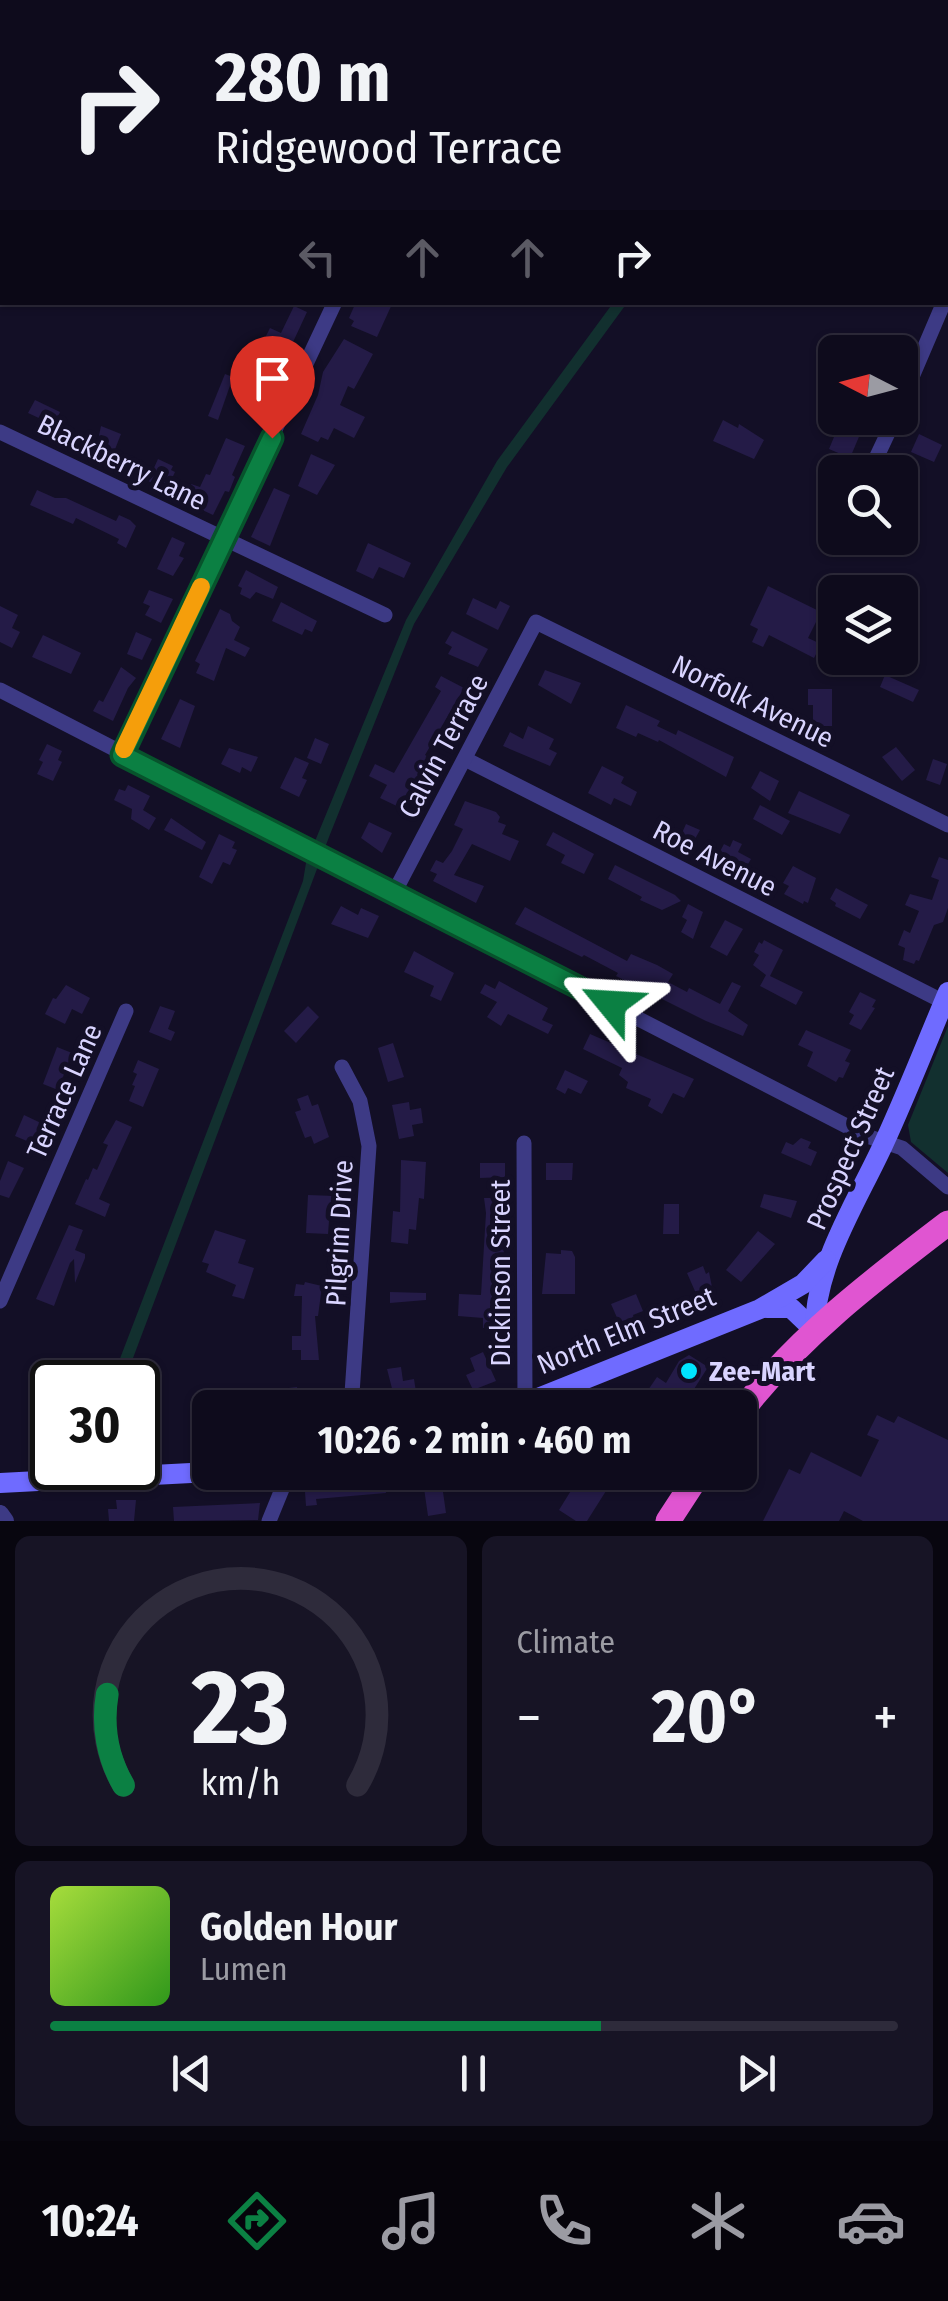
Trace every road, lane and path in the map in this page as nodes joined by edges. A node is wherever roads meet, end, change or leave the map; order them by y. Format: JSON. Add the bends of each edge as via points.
{"nodes":[{"id":1,"x":335,"y":305,"type":"edge"},
{"id":2,"x":943,"y":305,"type":"edge"},
{"id":3,"x":918,"y":363,"type":"edge"},
{"id":4,"x":0,"y":432,"type":"edge"},
{"id":5,"x":224,"y":539,"type":"junction"},
{"id":6,"x":385,"y":616,"type":"dead end"},
{"id":7,"x":536,"y":622,"type":"joint"},
{"id":8,"x":0,"y":690,"type":"edge"},
{"id":9,"x":122,"y":755,"type":"junction"},
{"id":10,"x":465,"y":759,"type":"junction"},
{"id":11,"x":948,"y":825,"type":"edge"},
{"id":12,"x":394,"y":893,"type":"junction"},
{"id":13,"x":946,"y":997,"type":"edge"},
{"id":14,"x":126,"y":1011,"type":"dead end"},
{"id":15,"x":342,"y":1067,"type":"dead end"},
{"id":16,"x":884,"y":1142,"type":"junction"},
{"id":17,"x":524,"y":1143,"type":"dead end"},
{"id":18,"x":948,"y":1187,"type":"edge"},
{"id":19,"x":948,"y":1224,"type":"edge"},
{"id":20,"x":836,"y":1246,"type":"junction"},
{"id":21,"x":0,"y":1301,"type":"edge"},
{"id":22,"x":760,"y":1310,"type":"junction"},
{"id":23,"x":816,"y":1331,"type":"junction"},
{"id":24,"x":352,"y":1390,"type":"edge"},
{"id":25,"x":520,"y":1390,"type":"edge"},
{"id":26,"x":558,"y":1390,"type":"edge"},
{"id":27,"x":757,"y":1395,"type":"edge"},
{"id":28,"x":192,"y":1473,"type":"edge"},
{"id":29,"x":0,"y":1483,"type":"edge"},
{"id":30,"x":281,"y":1490,"type":"edge"},
{"id":31,"x":688,"y":1490,"type":"edge"},
{"id":32,"x":0,"y":1514,"type":"edge"},
{"id":33,"x":5,"y":1521,"type":"edge"},
{"id":34,"x":269,"y":1521,"type":"edge"},
{"id":35,"x":668,"y":1521,"type":"edge"}],
"edges":[{"from":1,"to":5,"type":"street"},
{"from":2,"to":3,"type":"street"},
{"from":4,"to":5,"type":"street","name":"Blackberry Lane"},
{"from":5,"to":6,"type":"street","name":"Blackberry Lane"},
{"from":5,"to":9,"type":"street"},
{"from":7,"to":10,"type":"street","name":"Calvin Terrace"},
{"from":7,"to":11,"type":"street","name":"Norfolk Avenue"},
{"from":8,"to":9,"type":"street"},
{"from":9,"to":12,"type":"street"},
{"from":10,"to":12,"type":"street","name":"Calvin Terrace"},
{"from":10,"to":13,"type":"street","name":"Roe Avenue"},
{"from":12,"to":16,"type":"street"},
{"from":13,"to":16,"type":"main road","name":"Prospect Street"},
{"from":14,"to":21,"type":"street","name":"Terrace Lane"},
{"from":15,"to":24,"type":"street","name":"Pilgrim Drive","via":[[360,1101],[369,1146]]},
{"from":16,"to":18,"type":"street","via":[[902,1148]]},
{"from":16,"to":20,"type":"main road","name":"Prospect Street"},
{"from":17,"to":25,"type":"street","name":"Dickinson Street"},
{"from":19,"to":23,"type":"highway"},
{"from":20,"to":22,"type":"main road","name":"North Elm Street","via":[[811,1277]]},
{"from":20,"to":23,"type":"main road","name":"Prospect Street","via":[[819,1295]]},
{"from":22,"to":23,"type":"main road","name":"North Elm Street","via":[[791,1308]]},
{"from":22,"to":26,"type":"main road","name":"North Elm Street"},
{"from":23,"to":27,"type":"highway"},
{"from":28,"to":29,"type":"main road"},
{"from":30,"to":34,"type":"street"},
{"from":31,"to":35,"type":"highway"},
{"from":32,"to":33,"type":"street"}]}
